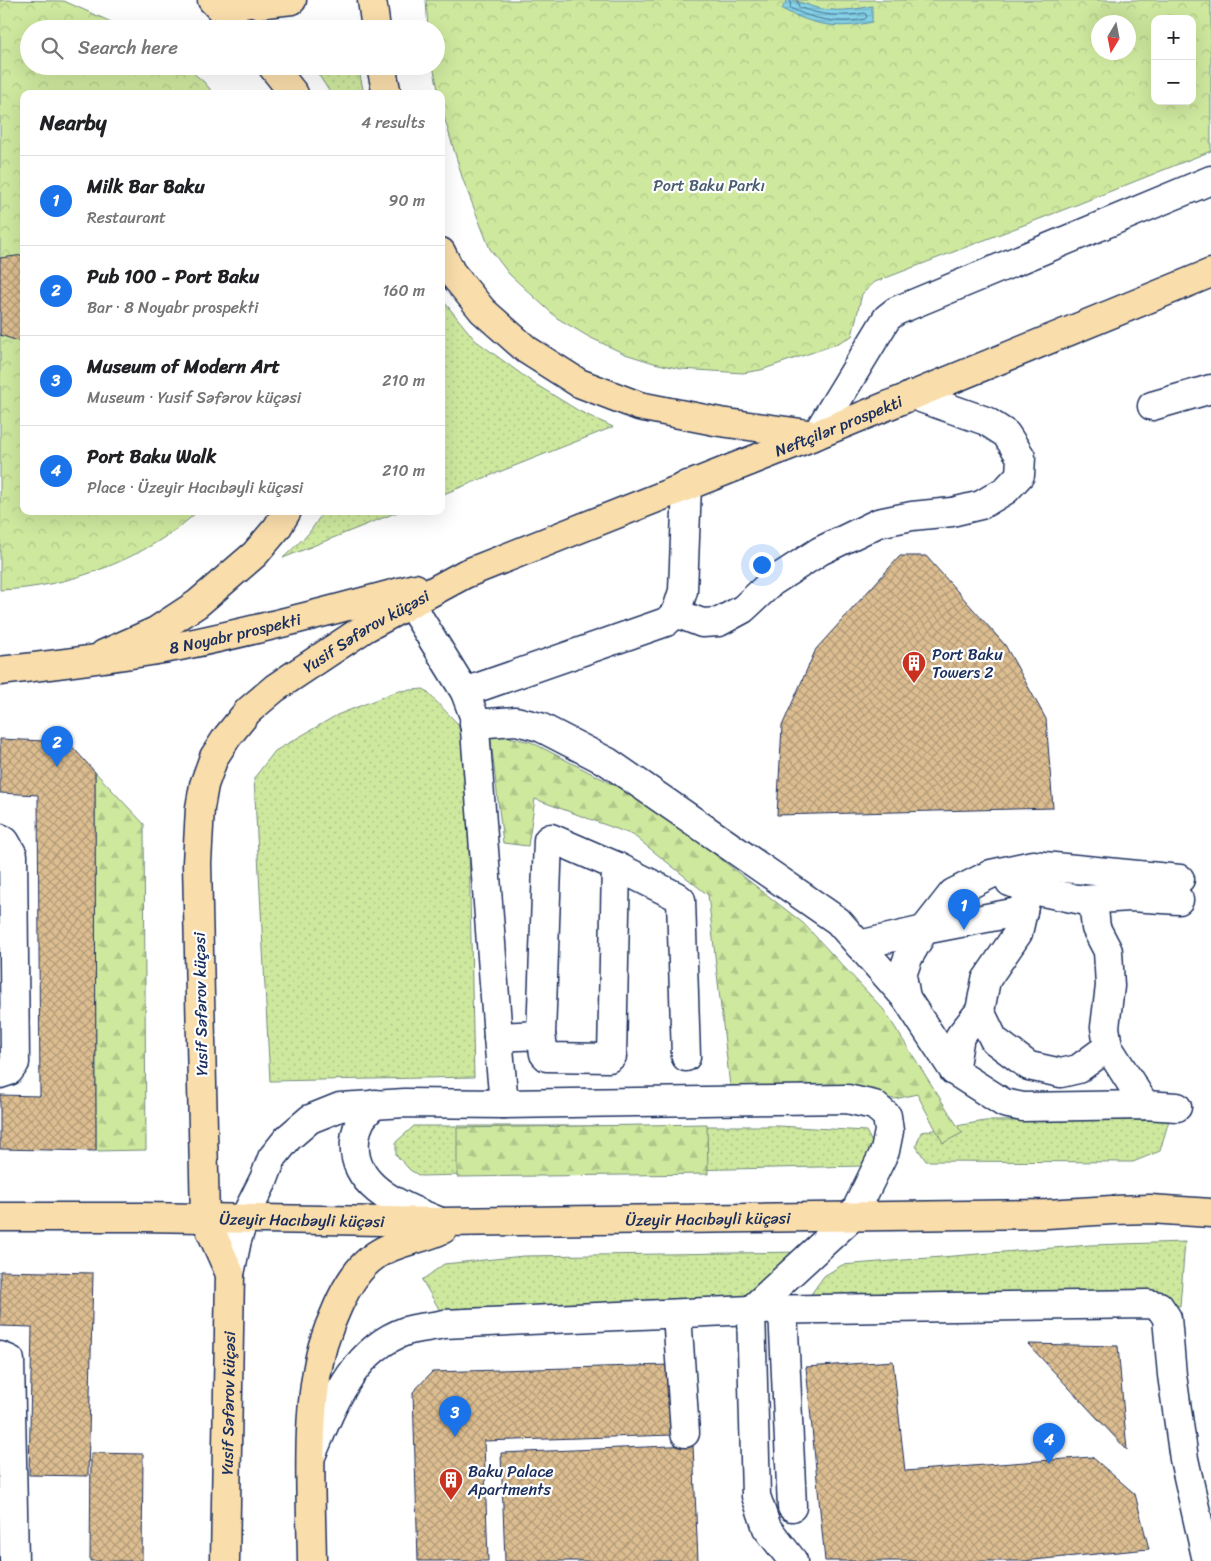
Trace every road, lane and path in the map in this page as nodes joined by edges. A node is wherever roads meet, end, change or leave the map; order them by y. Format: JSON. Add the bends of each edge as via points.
{"nodes":[{"id":1,"x":212,"y":0,"type":"edge"},
{"id":2,"x":237,"y":0,"type":"edge"},
{"id":3,"x":292,"y":0,"type":"edge"},
{"id":4,"x":372,"y":0,"type":"edge"},
{"id":5,"x":230,"y":20,"type":"edge"},
{"id":6,"x":375,"y":20,"type":"edge"},
{"id":7,"x":279,"y":75,"type":"edge"},
{"id":8,"x":383,"y":75,"type":"edge"},
{"id":9,"x":291,"y":90,"type":"edge"},
{"id":10,"x":386,"y":90,"type":"edge"},
{"id":11,"x":1211,"y":180,"type":"edge"},
{"id":12,"x":445,"y":260,"type":"edge"},
{"id":13,"x":1211,"y":273,"type":"edge"},
{"id":14,"x":1211,"y":389,"type":"edge"},
{"id":15,"x":912,"y":395,"type":"junction"},
{"id":16,"x":1152,"y":406,"type":"dead end"},
{"id":17,"x":816,"y":434,"type":"junction"},
{"id":18,"x":687,"y":485,"type":"junction"},
{"id":19,"x":285,"y":515,"type":"edge"},
{"id":20,"x":465,"y":574,"type":"junction"},
{"id":21,"x":410,"y":603,"type":"junction"},
{"id":22,"x":676,"y":613,"type":"junction"},
{"id":23,"x":83,"y":662,"type":"junction"},
{"id":24,"x":0,"y":671,"type":"edge"},
{"id":25,"x":465,"y":692,"type":"junction"},
{"id":26,"x":474,"y":724,"type":"junction"},
{"id":27,"x":0,"y":838,"type":"edge"},
{"id":28,"x":616,"y":866,"type":"junction"},
{"id":29,"x":991,"y":874,"type":"junction"},
{"id":30,"x":1025,"y":900,"type":"junction"},
{"id":31,"x":1093,"y":900,"type":"junction"},
{"id":32,"x":924,"y":930,"type":"junction"},
{"id":33,"x":859,"y":945,"type":"junction"},
{"id":34,"x":906,"y":998,"type":"junction"},
{"id":35,"x":980,"y":1011,"type":"junction"},
{"id":36,"x":541,"y":1035,"type":"junction"},
{"id":37,"x":498,"y":1037,"type":"junction"},
{"id":38,"x":1108,"y":1047,"type":"junction"},
{"id":39,"x":686,"y":1057,"type":"dead end"},
{"id":40,"x":954,"y":1071,"type":"junction"},
{"id":41,"x":0,"y":1074,"type":"edge"},
{"id":42,"x":375,"y":1104,"type":"junction"},
{"id":43,"x":504,"y":1104,"type":"junction"},
{"id":44,"x":1145,"y":1105,"type":"junction"},
{"id":45,"x":1177,"y":1107,"type":"dead end"},
{"id":46,"x":1211,"y":1213,"type":"edge"},
{"id":47,"x":853,"y":1216,"type":"junction"},
{"id":48,"x":0,"y":1217,"type":"edge"},
{"id":49,"x":205,"y":1218,"type":"junction"},
{"id":50,"x":244,"y":1219,"type":"junction"},
{"id":51,"x":450,"y":1222,"type":"junction"},
{"id":52,"x":230,"y":1274,"type":"junction"},
{"id":53,"x":783,"y":1309,"type":"junction"},
{"id":54,"x":751,"y":1310,"type":"junction"},
{"id":55,"x":677,"y":1314,"type":"junction"},
{"id":56,"x":0,"y":1356,"type":"edge"},
{"id":57,"x":685,"y":1433,"type":"dead end"},
{"id":58,"x":311,"y":1456,"type":"junction"},
{"id":59,"x":792,"y":1507,"type":"dead end"},
{"id":60,"x":9,"y":1555,"type":"edge"},
{"id":61,"x":225,"y":1561,"type":"edge"},
{"id":62,"x":312,"y":1561,"type":"edge"},
{"id":63,"x":793,"y":1561,"type":"edge"},
{"id":64,"x":1207,"y":1561,"type":"edge"}],
"edges":[{"from":1,"to":5,"type":"main road"},
{"from":2,"to":3,"type":"main road","via":[[257,4]]},
{"from":4,"to":6,"type":"main road"},
{"from":7,"to":9,"type":"main road"},
{"from":8,"to":10,"type":"main road"},
{"from":11,"to":17,"type":"street","via":[[896,311],[887,318]]},
{"from":12,"to":17,"type":"main road","via":[[483,311],[527,350],[579,383],[639,406],[720,422]]},
{"from":13,"to":15,"type":"main road","name":"Neftçilər prospekti"},
{"from":14,"to":16,"type":"street"},
{"from":15,"to":17,"type":"main road","name":"Neftçilər prospekti"},
{"from":15,"to":22,"type":"street","via":[[986,421],[1006,434],[1021,457],[1020,475],[1006,490],[981,505],[878,523],[820,551],[772,582],[743,609],[719,622],[702,623]]},
{"from":17,"to":18,"type":"main road","name":"Neftçilər prospekti"},
{"from":18,"to":20,"type":"main road","name":"Neftçilər prospekti"},
{"from":18,"to":22,"type":"street","via":[[683,591]]},
{"from":19,"to":23,"type":"main road","via":[[255,554],[197,604],[156,631]]},
{"from":20,"to":21,"type":"main road","name":"Yusif Səfərov küçəsi"},
{"from":20,"to":23,"type":"main road","name":"8 Noyabr prospekti","via":[[247,631]]},
{"from":21,"to":25,"type":"street"},
{"from":21,"to":49,"type":"main road","name":"Yusif Səfərov küçəsi","via":[[365,628],[275,688],[248,711],[214,757],[204,785],[196,862]]},
{"from":22,"to":25,"type":"street","via":[[666,622]]},
{"from":23,"to":24,"type":"main road","name":"8 Noyabr prospekti"},
{"from":25,"to":26,"type":"street"},
{"from":26,"to":33,"type":"street","via":[[516,721],[540,727],[608,762],[838,921]]},
{"from":26,"to":37,"type":"street"},
{"from":27,"to":41,"type":"street","via":[[13,855],[14,1053],[14,1063],[8,1071]]},
{"from":28,"to":36,"type":"street","via":[[551,838],[548,840]]},
{"from":28,"to":36,"type":"street","via":[[612,1056],[547,1057]]},
{"from":28,"to":39,"type":"street","via":[[681,900]]},
{"from":29,"to":30,"type":"street"},
{"from":29,"to":31,"type":"street","via":[[1033,866],[1179,890]]},
{"from":29,"to":32,"type":"street","via":[[952,893]]},
{"from":30,"to":31,"type":"street"},
{"from":30,"to":32,"type":"street"},
{"from":30,"to":35,"type":"street","via":[[1018,932],[986,980]]},
{"from":31,"to":38,"type":"street","via":[[1096,928],[1108,951]]},
{"from":32,"to":33,"type":"street"},
{"from":32,"to":34,"type":"street","via":[[902,975]]},
{"from":33,"to":34,"type":"street"},
{"from":34,"to":40,"type":"street"},
{"from":35,"to":38,"type":"street","via":[[994,1040],[1030,1066],[1061,1073],[1078,1069]]},
{"from":35,"to":40,"type":"street","via":[[960,1036]]},
{"from":36,"to":37,"type":"street"},
{"from":37,"to":43,"type":"street"},
{"from":38,"to":44,"type":"street"},
{"from":40,"to":44,"type":"street","via":[[1004,1103],[1024,1107]]},
{"from":42,"to":43,"type":"street"},
{"from":42,"to":50,"type":"street","via":[[340,1107],[310,1119],[288,1138],[272,1158]]},
{"from":42,"to":51,"type":"street","via":[[360,1120],[354,1138],[356,1158],[363,1174],[384,1195],[407,1208]]},
{"from":43,"to":47,"type":"street","via":[[847,1099],[874,1104],[887,1116],[890,1131],[885,1151]]},
{"from":44,"to":45,"type":"street"},
{"from":46,"to":47,"type":"main road","name":"Üzeyir Hacıbəyli küçəsi","via":[[1122,1210]]},
{"from":47,"to":51,"type":"main road","name":"Üzeyir Hacıbəyli küçəsi"},
{"from":47,"to":54,"type":"street"},
{"from":48,"to":49,"type":"main road","name":"Üzeyir Hacıbəyli küçəsi"},
{"from":49,"to":50,"type":"main road","name":"Üzeyir Hacıbəyli küçəsi"},
{"from":49,"to":52,"type":"main road","name":"Yusif Səfərov küçəsi"},
{"from":50,"to":51,"type":"main road","name":"Üzeyir Hacıbəyli küçəsi"},
{"from":50,"to":52,"type":"street"},
{"from":51,"to":58,"type":"main road","via":[[434,1234],[401,1243],[376,1255],[350,1283],[323,1345],[314,1400]]},
{"from":52,"to":61,"type":"main road","name":"Yusif Səfərov küçəsi"},
{"from":53,"to":54,"type":"street"},
{"from":53,"to":59,"type":"street"},
{"from":53,"to":64,"type":"street","via":[[1159,1306],[1167,1318],[1184,1459]]},
{"from":54,"to":55,"type":"street"},
{"from":54,"to":63,"type":"street","via":[[756,1496],[767,1528]]},
{"from":55,"to":57,"type":"street"},
{"from":55,"to":58,"type":"street","via":[[444,1324],[406,1331],[380,1344],[359,1363],[336,1397]]},
{"from":56,"to":60,"type":"street","via":[[10,1360]]},
{"from":58,"to":62,"type":"main road"}]}
